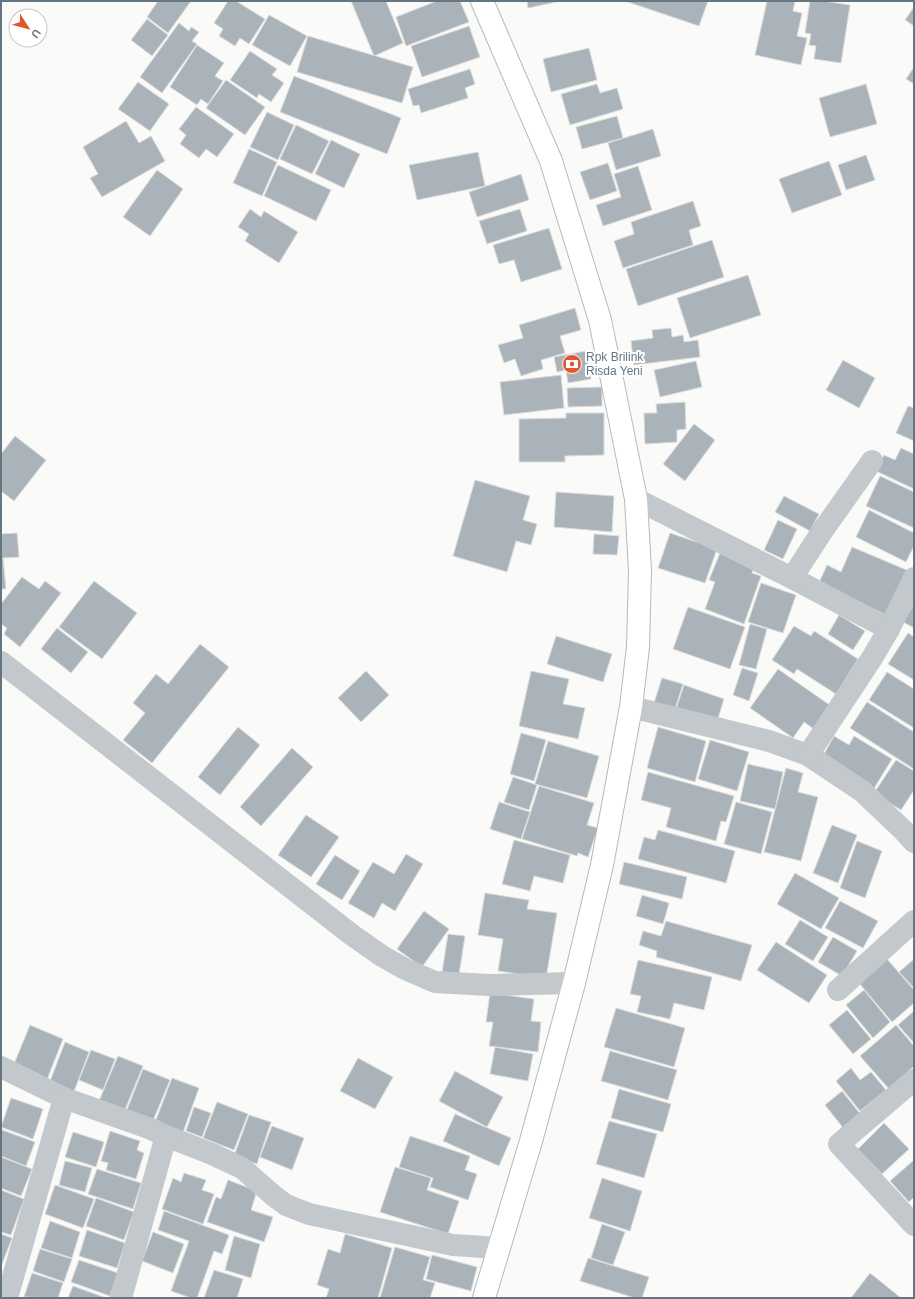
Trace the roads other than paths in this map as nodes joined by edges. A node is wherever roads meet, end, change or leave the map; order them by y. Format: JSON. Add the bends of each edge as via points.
{"nodes":[{"id":1,"x":482,"y":1,"type":"edge"},
{"id":2,"x":872,"y":461,"type":"dead end"},
{"id":3,"x":636,"y":500,"type":"junction"},
{"id":4,"x":792,"y":578,"type":"junction"},
{"id":5,"x":914,"y":578,"type":"edge"},
{"id":6,"x":889,"y":629,"type":"junction"},
{"id":7,"x":1,"y":662,"type":"edge"},
{"id":8,"x":631,"y":707,"type":"junction"},
{"id":9,"x":808,"y":755,"type":"junction"},
{"id":10,"x":911,"y":830,"type":"edge"},
{"id":11,"x":914,"y":921,"type":"edge"},
{"id":12,"x":574,"y":983,"type":"junction"},
{"id":13,"x":838,"y":990,"type":"dead end"},
{"id":14,"x":1,"y":1067,"type":"edge"},
{"id":15,"x":914,"y":1080,"type":"edge"},
{"id":16,"x":64,"y":1098,"type":"junction"},
{"id":17,"x":166,"y":1136,"type":"junction"},
{"id":18,"x":914,"y":1225,"type":"edge"},
{"id":19,"x":499,"y":1248,"type":"junction"},
{"id":20,"x":8,"y":1298,"type":"edge"},
{"id":21,"x":121,"y":1298,"type":"edge"},
{"id":22,"x":484,"y":1298,"type":"edge"}],
"edges":[{"from":1,"to":3,"type":"street","via":[[551,162],[600,320]]},
{"from":2,"to":4,"type":"street"},
{"from":3,"to":4,"type":"street"},
{"from":3,"to":8,"type":"street","via":[[640,571],[638,647]]},
{"from":4,"to":6,"type":"street"},
{"from":5,"to":6,"type":"street"},
{"from":6,"to":9,"type":"street"},
{"from":7,"to":12,"type":"street","via":[[352,935],[405,969],[434,982],[489,985]]},
{"from":8,"to":9,"type":"street","via":[[769,742]]},
{"from":8,"to":12,"type":"street","via":[[602,865]]},
{"from":9,"to":10,"type":"street","via":[[862,791]]},
{"from":11,"to":13,"type":"street"},
{"from":12,"to":19,"type":"street"},
{"from":14,"to":16,"type":"street"},
{"from":15,"to":18,"type":"street","via":[[839,1144]]},
{"from":16,"to":17,"type":"street","via":[[151,1128]]},
{"from":16,"to":20,"type":"street"},
{"from":17,"to":19,"type":"street","via":[[242,1168],[286,1205],[309,1214],[453,1245]]},
{"from":17,"to":21,"type":"street"},
{"from":19,"to":22,"type":"street"}]}
